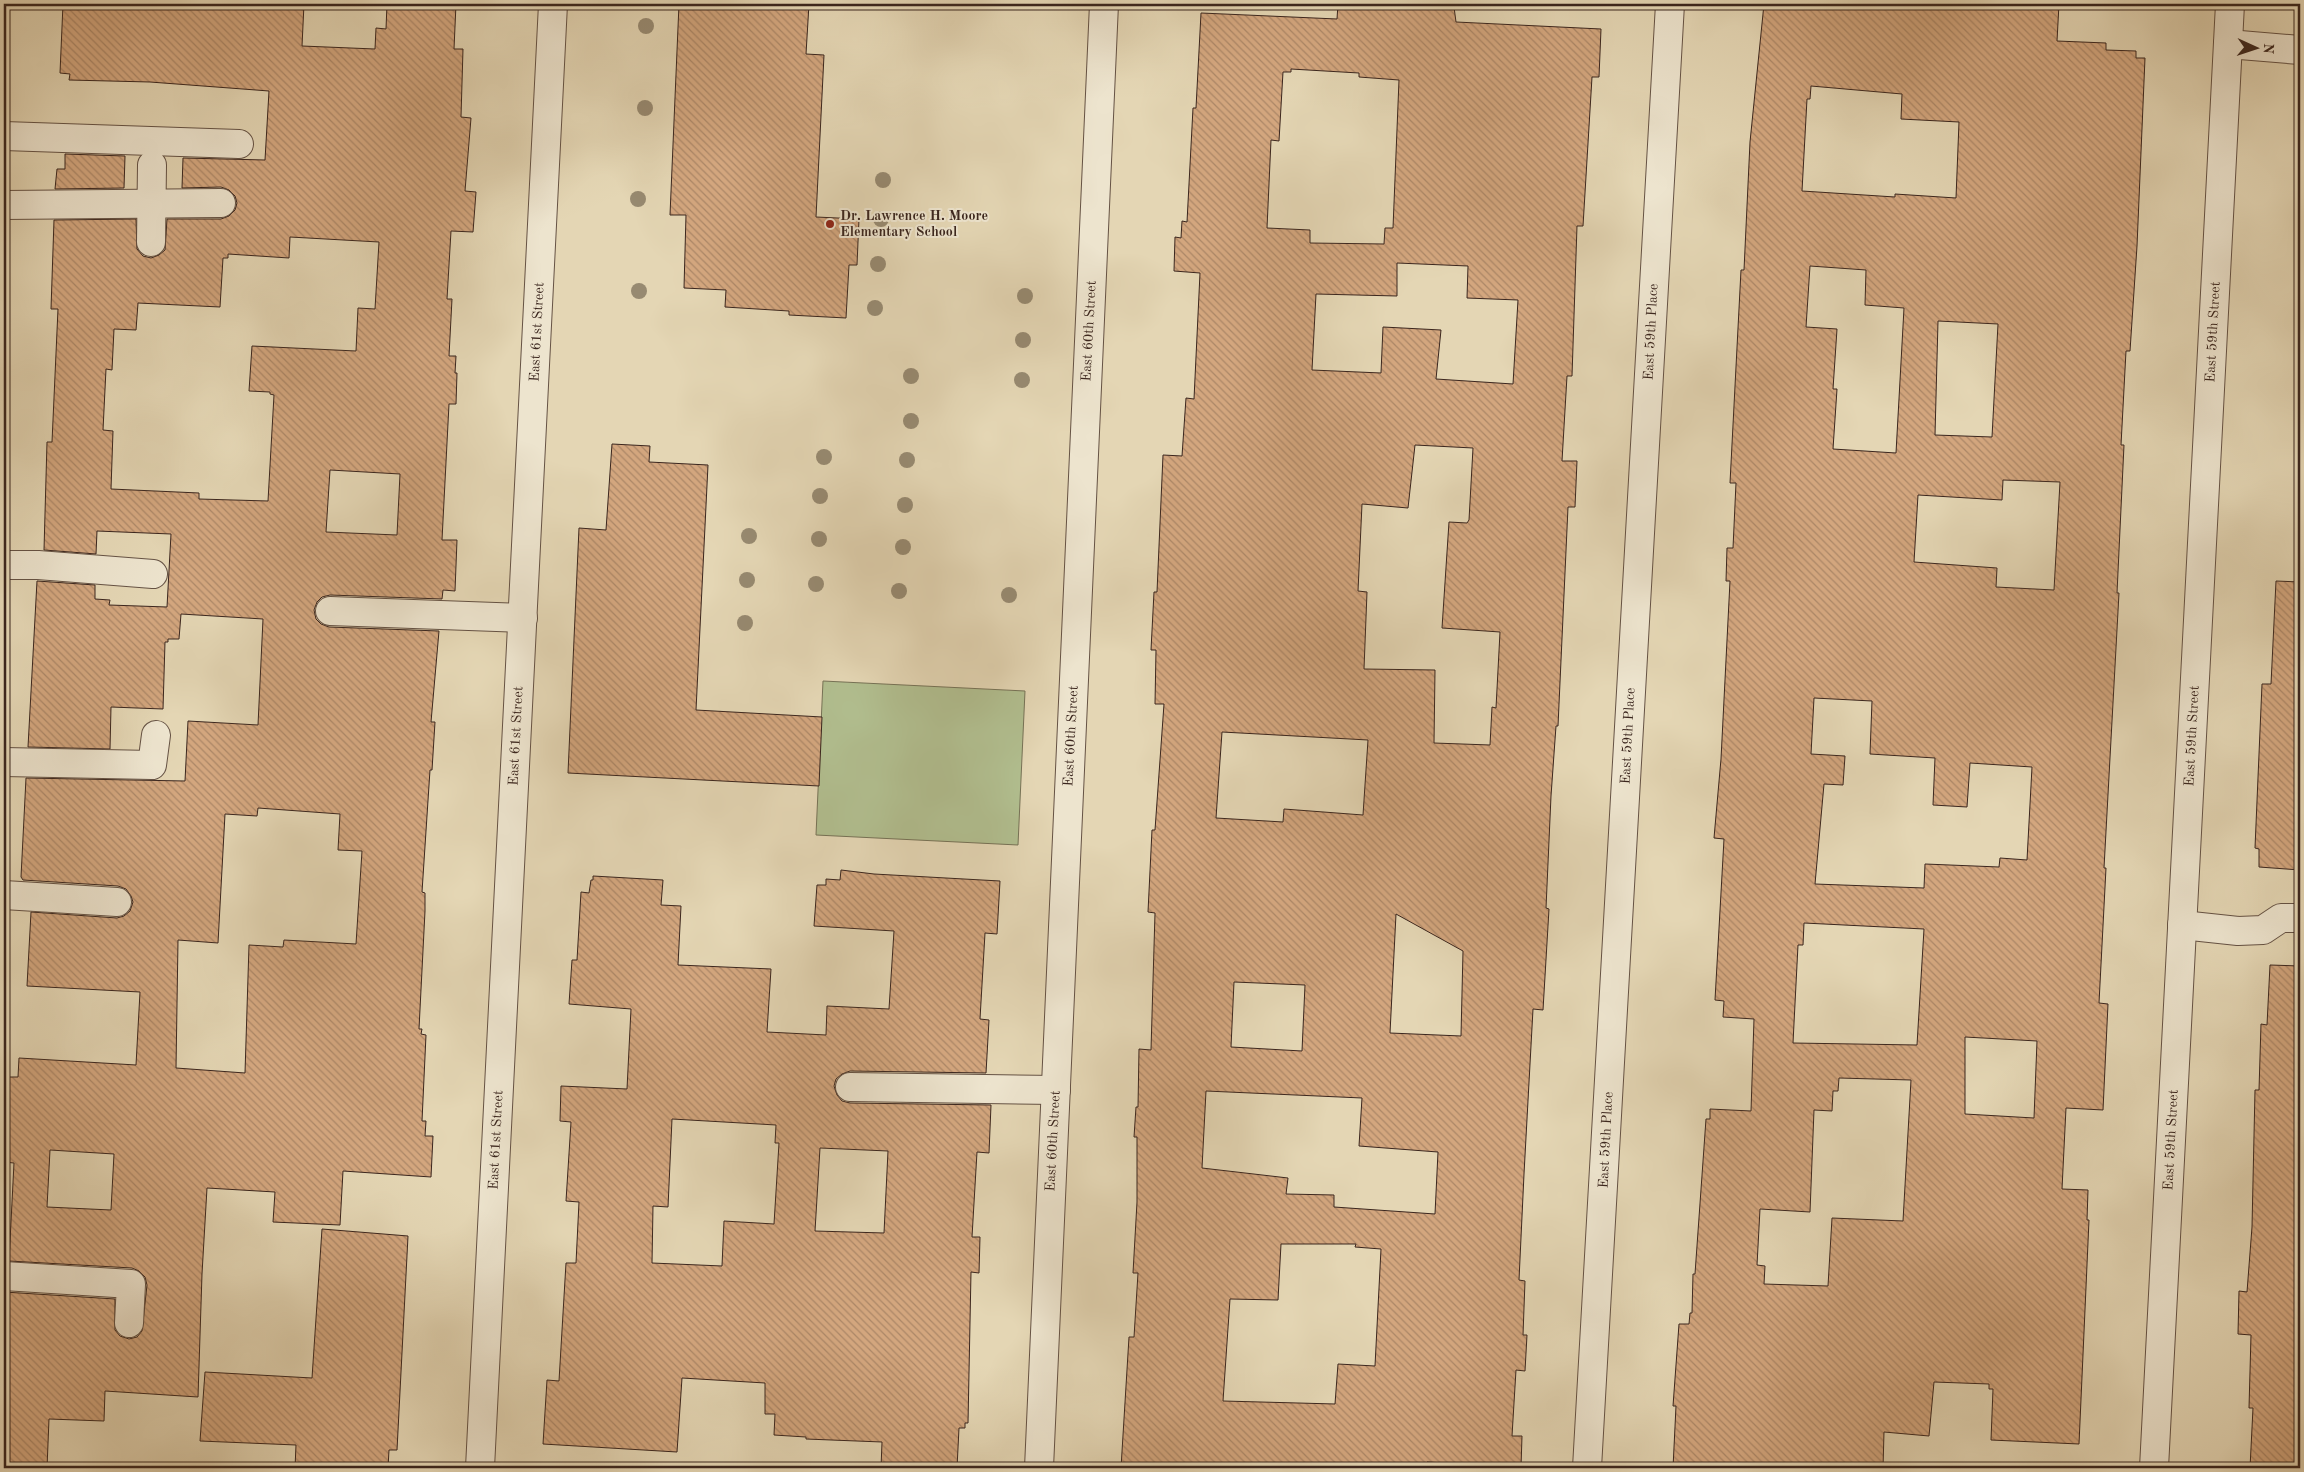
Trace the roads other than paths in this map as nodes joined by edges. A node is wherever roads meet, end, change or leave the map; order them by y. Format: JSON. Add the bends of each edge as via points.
{"nodes":[{"id":1,"x":553,"y":4,"type":"edge"},
{"id":2,"x":1104,"y":4,"type":"edge"},
{"id":3,"x":1670,"y":4,"type":"edge"},
{"id":4,"x":2230,"y":4,"type":"edge"},
{"id":5,"x":2228,"y":44,"type":"junction"},
{"id":6,"x":2300,"y":50,"type":"edge"},
{"id":7,"x":4,"y":136,"type":"edge"},
{"id":8,"x":239,"y":144,"type":"dead end"},
{"id":9,"x":152,"y":165,"type":"dead end"},
{"id":10,"x":222,"y":203,"type":"dead end"},
{"id":11,"x":151,"y":204,"type":"junction"},
{"id":12,"x":4,"y":206,"type":"edge"},
{"id":13,"x":151,"y":242,"type":"dead end"},
{"id":14,"x":4,"y":565,"type":"edge"},
{"id":15,"x":153,"y":574,"type":"dead end"},
{"id":16,"x":330,"y":611,"type":"dead end"},
{"id":17,"x":523,"y":618,"type":"junction"},
{"id":18,"x":156,"y":735,"type":"dead end"},
{"id":19,"x":4,"y":762,"type":"edge"},
{"id":20,"x":4,"y":895,"type":"edge"},
{"id":21,"x":117,"y":902,"type":"dead end"},
{"id":22,"x":2300,"y":918,"type":"edge"},
{"id":23,"x":2182,"y":925,"type":"junction"},
{"id":24,"x":850,"y":1087,"type":"dead end"},
{"id":25,"x":1056,"y":1090,"type":"junction"},
{"id":26,"x":4,"y":1276,"type":"edge"},
{"id":27,"x":129,"y":1323,"type":"dead end"},
{"id":28,"x":480,"y":1468,"type":"edge"},
{"id":29,"x":1039,"y":1468,"type":"edge"},
{"id":30,"x":1587,"y":1468,"type":"edge"},
{"id":31,"x":2154,"y":1468,"type":"edge"}],
"edges":[{"from":1,"to":17,"type":"street","name":"East 61st Street"},
{"from":2,"to":25,"type":"street","name":"East 60th Street"},
{"from":3,"to":30,"type":"street","name":"East 59th Place"},
{"from":4,"to":5,"type":"street","name":"East 59th Street"},
{"from":5,"to":6,"type":"street"},
{"from":5,"to":23,"type":"street","name":"East 59th Street"},
{"from":7,"to":8,"type":"street"},
{"from":9,"to":11,"type":"street"},
{"from":10,"to":11,"type":"street"},
{"from":11,"to":12,"type":"street"},
{"from":11,"to":13,"type":"street"},
{"from":14,"to":15,"type":"street"},
{"from":16,"to":17,"type":"street"},
{"from":17,"to":28,"type":"street","name":"East 61st Street"},
{"from":18,"to":19,"type":"street","via":[[152,765]]},
{"from":20,"to":21,"type":"street"},
{"from":22,"to":23,"type":"street","via":[[2281,918],[2263,930],[2238,931]]},
{"from":23,"to":31,"type":"street","name":"East 59th Street"},
{"from":24,"to":25,"type":"street"},
{"from":25,"to":29,"type":"street","name":"East 60th Street"},
{"from":26,"to":27,"type":"street","via":[[131,1284]]}]}
